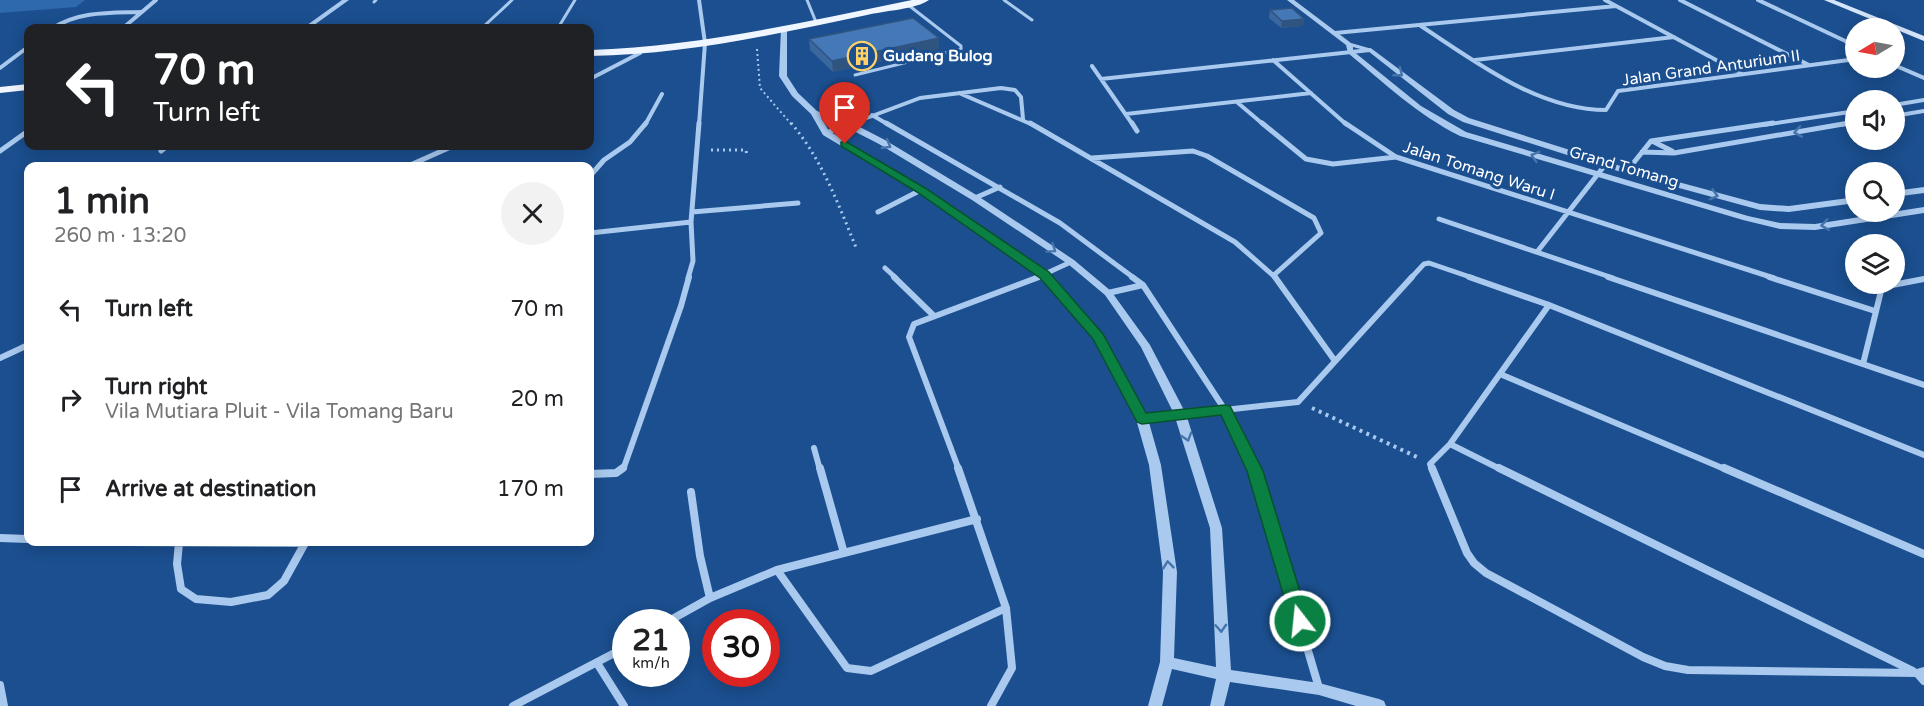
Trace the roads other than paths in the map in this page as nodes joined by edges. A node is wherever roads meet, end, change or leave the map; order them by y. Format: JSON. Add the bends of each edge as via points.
{"nodes":[{"id":1,"x":156,"y":0,"type":"edge"},
{"id":2,"x":346,"y":0,"type":"edge"},
{"id":3,"x":513,"y":0,"type":"edge"},
{"id":4,"x":575,"y":0,"type":"edge"},
{"id":5,"x":699,"y":0,"type":"edge"},
{"id":6,"x":807,"y":0,"type":"edge"},
{"id":7,"x":925,"y":0,"type":"edge"},
{"id":8,"x":1004,"y":0,"type":"edge"},
{"id":9,"x":1290,"y":0,"type":"edge"},
{"id":10,"x":1605,"y":0,"type":"edge"},
{"id":11,"x":1680,"y":0,"type":"edge"},
{"id":12,"x":1758,"y":0,"type":"edge"},
{"id":13,"x":1828,"y":0,"type":"edge"},
{"id":14,"x":907,"y":4,"type":"junction"},
{"id":15,"x":1616,"y":6,"type":"junction"},
{"id":16,"x":141,"y":12,"type":"junction"},
{"id":17,"x":931,"y":21,"type":"junction"},
{"id":18,"x":1032,"y":21,"type":"dead end"},
{"id":19,"x":816,"y":22,"type":"junction"},
{"id":20,"x":920,"y":23,"type":"edge"},
{"id":21,"x":58,"y":24,"type":"edge"},
{"id":22,"x":128,"y":24,"type":"edge"},
{"id":23,"x":312,"y":24,"type":"edge"},
{"id":24,"x":486,"y":24,"type":"edge"},
{"id":25,"x":560,"y":24,"type":"edge"},
{"id":26,"x":1420,"y":26,"type":"junction"},
{"id":27,"x":784,"y":28,"type":"junction"},
{"id":28,"x":1335,"y":33,"type":"junction"},
{"id":29,"x":1674,"y":37,"type":"junction"},
{"id":30,"x":1924,"y":39,"type":"edge"},
{"id":31,"x":1845,"y":41,"type":"edge"},
{"id":32,"x":705,"y":44,"type":"junction"},
{"id":33,"x":1349,"y":48,"type":"junction"},
{"id":34,"x":24,"y":50,"type":"edge"},
{"id":35,"x":594,"y":53,"type":"edge"},
{"id":36,"x":640,"y":53,"type":"junction"},
{"id":37,"x":1273,"y":60,"type":"junction"},
{"id":38,"x":1474,"y":60,"type":"junction"},
{"id":39,"x":1845,"y":60,"type":"edge"},
{"id":40,"x":1810,"y":65,"type":"junction"},
{"id":41,"x":1092,"y":66,"type":"dead end"},
{"id":42,"x":0,"y":68,"type":"edge"},
{"id":43,"x":1905,"y":70,"type":"edge"},
{"id":44,"x":855,"y":75,"type":"edge"},
{"id":45,"x":1743,"y":75,"type":"junction"},
{"id":46,"x":594,"y":76,"type":"edge"},
{"id":47,"x":1924,"y":78,"type":"edge"},
{"id":48,"x":1101,"y":79,"type":"junction"},
{"id":49,"x":24,"y":87,"type":"edge"},
{"id":50,"x":0,"y":90,"type":"edge"},
{"id":51,"x":959,"y":93,"type":"junction"},
{"id":52,"x":1311,"y":93,"type":"junction"},
{"id":53,"x":662,"y":94,"type":"dead end"},
{"id":54,"x":1924,"y":100,"type":"edge"},
{"id":55,"x":1238,"y":103,"type":"junction"},
{"id":56,"x":1905,"y":103,"type":"edge"},
{"id":57,"x":1924,"y":111,"type":"edge"},
{"id":58,"x":1845,"y":112,"type":"edge"},
{"id":59,"x":814,"y":113,"type":"junction"},
{"id":60,"x":1838,"y":113,"type":"junction"},
{"id":61,"x":1126,"y":114,"type":"junction"},
{"id":62,"x":1905,"y":114,"type":"edge"},
{"id":63,"x":872,"y":115,"type":"junction"},
{"id":64,"x":1845,"y":116,"type":"edge"},
{"id":65,"x":1023,"y":119,"type":"junction"},
{"id":66,"x":847,"y":124,"type":"junction"},
{"id":67,"x":1845,"y":124,"type":"edge"},
{"id":68,"x":1137,"y":131,"type":"dead end"},
{"id":69,"x":826,"y":133,"type":"junction"},
{"id":70,"x":24,"y":134,"type":"edge"},
{"id":71,"x":1651,"y":141,"type":"junction"},
{"id":72,"x":444,"y":150,"type":"edge"},
{"id":73,"x":0,"y":151,"type":"edge"},
{"id":74,"x":1642,"y":153,"type":"junction"},
{"id":75,"x":1674,"y":153,"type":"junction"},
{"id":76,"x":1396,"y":157,"type":"junction"},
{"id":77,"x":1091,"y":158,"type":"junction"},
{"id":78,"x":417,"y":162,"type":"edge"},
{"id":79,"x":1605,"y":165,"type":"junction"},
{"id":80,"x":594,"y":171,"type":"edge"},
{"id":81,"x":1627,"y":171,"type":"junction"},
{"id":82,"x":1598,"y":175,"type":"junction"},
{"id":83,"x":1000,"y":187,"type":"junction"},
{"id":84,"x":921,"y":190,"type":"junction"},
{"id":85,"x":1924,"y":190,"type":"edge"},
{"id":86,"x":1905,"y":193,"type":"edge"},
{"id":87,"x":975,"y":198,"type":"junction"},
{"id":88,"x":1845,"y":201,"type":"edge"},
{"id":89,"x":798,"y":203,"type":"dead end"},
{"id":90,"x":1924,"y":210,"type":"edge"},
{"id":91,"x":692,"y":212,"type":"junction"},
{"id":92,"x":878,"y":212,"type":"dead end"},
{"id":93,"x":1567,"y":212,"type":"junction"},
{"id":94,"x":1439,"y":219,"type":"dead end"},
{"id":95,"x":691,"y":222,"type":"junction"},
{"id":96,"x":594,"y":233,"type":"edge"},
{"id":97,"x":1537,"y":252,"type":"junction"},
{"id":98,"x":1071,"y":262,"type":"junction"},
{"id":99,"x":885,"y":268,"type":"dead end"},
{"id":100,"x":1045,"y":275,"type":"junction"},
{"id":101,"x":1274,"y":275,"type":"junction"},
{"id":102,"x":1924,"y":279,"type":"edge"},
{"id":103,"x":1143,"y":285,"type":"junction"},
{"id":104,"x":1108,"y":294,"type":"junction"},
{"id":105,"x":1549,"y":305,"type":"junction"},
{"id":106,"x":1875,"y":311,"type":"junction"},
{"id":107,"x":933,"y":315,"type":"junction"},
{"id":108,"x":24,"y":347,"type":"edge"},
{"id":109,"x":0,"y":358,"type":"edge"},
{"id":110,"x":1335,"y":361,"type":"junction"},
{"id":111,"x":1863,"y":364,"type":"junction"},
{"id":112,"x":1500,"y":375,"type":"junction"},
{"id":113,"x":1924,"y":385,"type":"edge"},
{"id":114,"x":1225,"y":410,"type":"junction"},
{"id":115,"x":1180,"y":414,"type":"junction"},
{"id":116,"x":1142,"y":419,"type":"junction"},
{"id":117,"x":1450,"y":444,"type":"junction"},
{"id":118,"x":813,"y":448,"type":"dead end"},
{"id":119,"x":1924,"y":454,"type":"edge"},
{"id":120,"x":594,"y":474,"type":"edge"},
{"id":121,"x":691,"y":492,"type":"dead end"},
{"id":122,"x":977,"y":519,"type":"junction"},
{"id":123,"x":0,"y":538,"type":"edge"},
{"id":124,"x":24,"y":539,"type":"edge"},
{"id":125,"x":179,"y":546,"type":"edge"},
{"id":126,"x":303,"y":546,"type":"edge"},
{"id":127,"x":844,"y":553,"type":"junction"},
{"id":128,"x":1924,"y":554,"type":"edge"},
{"id":129,"x":777,"y":570,"type":"junction"},
{"id":130,"x":710,"y":598,"type":"junction"},
{"id":131,"x":690,"y":609,"type":"edge"},
{"id":132,"x":1006,"y":609,"type":"junction"},
{"id":133,"x":612,"y":654,"type":"edge"},
{"id":134,"x":1167,"y":662,"type":"junction"},
{"id":135,"x":597,"y":663,"type":"junction"},
{"id":136,"x":1920,"y":672,"type":"edge"},
{"id":137,"x":1224,"y":675,"type":"junction"},
{"id":138,"x":1924,"y":681,"type":"edge"},
{"id":139,"x":0,"y":685,"type":"edge"},
{"id":140,"x":1319,"y":689,"type":"junction"},
{"id":141,"x":4,"y":706,"type":"edge"},
{"id":142,"x":513,"y":706,"type":"edge"},
{"id":143,"x":624,"y":706,"type":"edge"},
{"id":144,"x":991,"y":706,"type":"edge"},
{"id":145,"x":1155,"y":706,"type":"edge"},
{"id":146,"x":1217,"y":706,"type":"edge"},
{"id":147,"x":1379,"y":706,"type":"edge"}],
"edges":[{"from":1,"to":16,"type":"street"},
{"from":2,"to":23,"type":"street"},
{"from":3,"to":24,"type":"lane"},
{"from":4,"to":25,"type":"lane"},
{"from":5,"to":32,"type":"street"},
{"from":6,"to":19,"type":"lane"},
{"from":7,"to":14,"type":"main road"},
{"from":8,"to":18,"type":"lane"},
{"from":9,"to":28,"type":"street","name":"Grand Tomang"},
{"from":10,"to":15,"type":"street"},
{"from":11,"to":40,"type":"street"},
{"from":12,"to":31,"type":"street"},
{"from":13,"to":30,"type":"main road"},
{"from":14,"to":17,"type":"lane"},
{"from":14,"to":19,"type":"main road"},
{"from":15,"to":26,"type":"street"},
{"from":15,"to":29,"type":"street"},
{"from":16,"to":21,"type":"street","via":[[75,16]]},
{"from":16,"to":22,"type":"street"},
{"from":17,"to":20,"type":"lane"},
{"from":17,"to":44,"type":"lane","via":[[962,49]]},
{"from":19,"to":27,"type":"main road"},
{"from":26,"to":28,"type":"street"},
{"from":26,"to":38,"type":"street","name":"Jalan Grand Anturium II"},
{"from":27,"to":32,"type":"main road"},
{"from":27,"to":59,"type":"street","via":[[783,76]]},
{"from":28,"to":33,"type":"street","name":"Grand Tomang"},
{"from":29,"to":38,"type":"street"},
{"from":29,"to":45,"type":"street"},
{"from":32,"to":36,"type":"main road"},
{"from":32,"to":91,"type":"street"},
{"from":33,"to":37,"type":"street"},
{"from":33,"to":79,"type":"street","name":"Grand Tomang","one_way":true,"via":[[1370,50],[1466,120]]},
{"from":82,"to":33,"type":"street","name":"Grand Tomang","one_way":true,"via":[[1446,127]]},
{"from":34,"to":42,"type":"street"},
{"from":35,"to":36,"type":"main road"},
{"from":36,"to":46,"type":"street"},
{"from":37,"to":48,"type":"street"},
{"from":37,"to":52,"type":"street","name":"Jalan Tomang Waru I"},
{"from":38,"to":45,"type":"street","name":"Jalan Grand Anturium II","via":[[1536,95],[1602,111],[1618,91]]},
{"from":39,"to":40,"type":"street","name":"Jalan Grand Anturium II"},
{"from":40,"to":45,"type":"street","name":"Jalan Grand Anturium II"},
{"from":41,"to":48,"type":"street"},
{"from":43,"to":47,"type":"street"},
{"from":48,"to":61,"type":"street"},
{"from":49,"to":50,"type":"main road"},
{"from":51,"to":63,"type":"street","via":[[920,98]]},
{"from":51,"to":65,"type":"street"},
{"from":51,"to":65,"type":"street","via":[[1015,90],[1021,97]]},
{"from":52,"to":55,"type":"street"},
{"from":52,"to":76,"type":"street","name":"Jalan Tomang Waru I","via":[[1339,119]]},
{"from":53,"to":80,"type":"street","via":[[630,142]]},
{"from":54,"to":56,"type":"street"},
{"from":55,"to":61,"type":"street"},
{"from":55,"to":76,"type":"street","via":[[1306,159],[1333,164]]},
{"from":57,"to":62,"type":"street"},
{"from":58,"to":60,"type":"street"},
{"from":59,"to":66,"type":"street"},
{"from":59,"to":69,"type":"street"},
{"from":60,"to":64,"type":"street"},
{"from":60,"to":71,"type":"street"},
{"from":61,"to":68,"type":"street"},
{"from":63,"to":66,"type":"street"},
{"from":63,"to":83,"type":"street"},
{"from":65,"to":77,"type":"street"},
{"from":66,"to":69,"type":"street"},
{"from":66,"to":87,"type":"street","one_way":true},
{"from":67,"to":75,"type":"street","one_way":true},
{"from":69,"to":84,"type":"street"},
{"from":70,"to":73,"type":"street"},
{"from":71,"to":74,"type":"street"},
{"from":71,"to":75,"type":"street"},
{"from":72,"to":78,"type":"street"},
{"from":74,"to":75,"type":"street"},
{"from":74,"to":81,"type":"street"},
{"from":76,"to":93,"type":"street","name":"Jalan Tomang Waru I"},
{"from":77,"to":101,"type":"street","via":[[1235,242]]},
{"from":77,"to":101,"type":"street","via":[[1193,152],[1207,156],[1314,218],[1321,232]]},
{"from":79,"to":81,"type":"street","name":"Grand Tomang"},
{"from":79,"to":82,"type":"street"},
{"from":81,"to":88,"type":"street","name":"Grand Tomang","one_way":true,"via":[[1760,207],[1789,209]]},
{"from":90,"to":82,"type":"street","name":"Grand Tomang","one_way":true,"via":[[1794,227],[1761,222]]},
{"from":82,"to":93,"type":"street"},
{"from":83,"to":87,"type":"street"},
{"from":83,"to":103,"type":"street","via":[[1060,223]]},
{"from":84,"to":92,"type":"street"},
{"from":84,"to":100,"type":"street"},
{"from":85,"to":86,"type":"street"},
{"from":87,"to":98,"type":"street","one_way":true},
{"from":89,"to":91,"type":"street"},
{"from":91,"to":95,"type":"street"},
{"from":93,"to":97,"type":"street"},
{"from":93,"to":106,"type":"street","name":"Jalan Tomang Waru I"},
{"from":94,"to":97,"type":"street"},
{"from":95,"to":96,"type":"street"},
{"from":95,"to":120,"type":"street","via":[[693,261],[681,306],[624,467],[616,473]]},
{"from":97,"to":111,"type":"street"},
{"from":98,"to":100,"type":"street"},
{"from":98,"to":104,"type":"street"},
{"from":99,"to":107,"type":"street"},
{"from":100,"to":107,"type":"street"},
{"from":100,"to":116,"type":"street","via":[[1098,337]]},
{"from":101,"to":110,"type":"street"},
{"from":102,"to":106,"type":"street","via":[[1882,287]]},
{"from":103,"to":104,"type":"street"},
{"from":103,"to":114,"type":"street"},
{"from":104,"to":115,"type":"street","via":[[1146,347]]},
{"from":105,"to":110,"type":"street","via":[[1424,264]]},
{"from":105,"to":112,"type":"street"},
{"from":105,"to":119,"type":"street"},
{"from":106,"to":111,"type":"street"},
{"from":107,"to":122,"type":"street","via":[[915,324],[909,337]]},
{"from":108,"to":109,"type":"street"},
{"from":110,"to":114,"type":"street","via":[[1298,402]]},
{"from":111,"to":113,"type":"street"},
{"from":112,"to":117,"type":"street"},
{"from":112,"to":128,"type":"street"},
{"from":114,"to":115,"type":"street"},
{"from":114,"to":140,"type":"street","via":[[1255,471]]},
{"from":115,"to":116,"type":"street"},
{"from":115,"to":137,"type":"street","one_way":true,"via":[[1216,528]]},
{"from":134,"to":116,"type":"street","one_way":true,"via":[[1170,572],[1155,465]]},
{"from":117,"to":136,"type":"street"},
{"from":117,"to":136,"type":"street","via":[[1430,464],[1474,563],[1486,573],[1665,666],[1688,670]]},
{"from":118,"to":127,"type":"street"},
{"from":121,"to":130,"type":"street"},
{"from":122,"to":127,"type":"street"},
{"from":122,"to":132,"type":"street"},
{"from":123,"to":124,"type":"street"},
{"from":125,"to":126,"type":"street","via":[[180,589],[196,599],[231,602],[268,595],[284,581]]},
{"from":127,"to":129,"type":"street"},
{"from":129,"to":130,"type":"street"},
{"from":129,"to":132,"type":"street","via":[[847,668],[871,671]]},
{"from":130,"to":131,"type":"street"},
{"from":132,"to":144,"type":"street","via":[[1012,668]]},
{"from":133,"to":135,"type":"street"},
{"from":134,"to":137,"type":"street"},
{"from":134,"to":145,"type":"street"},
{"from":135,"to":142,"type":"street"},
{"from":135,"to":143,"type":"street"},
{"from":136,"to":138,"type":"street"},
{"from":137,"to":140,"type":"street"},
{"from":137,"to":146,"type":"street"},
{"from":139,"to":141,"type":"street"},
{"from":140,"to":147,"type":"street"}]}
